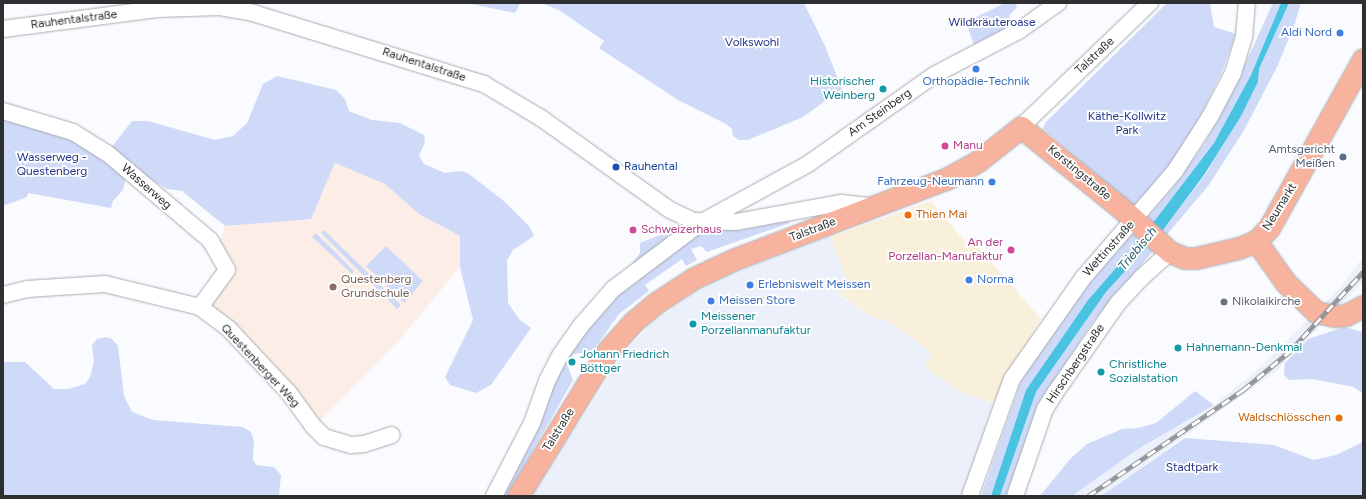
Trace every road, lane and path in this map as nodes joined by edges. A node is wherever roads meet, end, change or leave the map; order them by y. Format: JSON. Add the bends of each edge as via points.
{"nodes":[{"id":1,"x":1058,"y":3,"type":"edge"},
{"id":2,"x":1150,"y":3,"type":"edge"},
{"id":3,"x":1247,"y":3,"type":"edge"},
{"id":4,"x":3,"y":29,"type":"edge"},
{"id":5,"x":1363,"y":59,"type":"edge"},
{"id":6,"x":3,"y":111,"type":"edge"},
{"id":7,"x":1021,"y":127,"type":"junction"},
{"id":8,"x":871,"y":206,"type":"junction"},
{"id":9,"x":810,"y":210,"type":"junction"},
{"id":10,"x":702,"y":222,"type":"junction"},
{"id":11,"x":1137,"y":224,"type":"junction"},
{"id":12,"x":828,"y":225,"type":"junction"},
{"id":13,"x":1256,"y":241,"type":"junction"},
{"id":14,"x":1165,"y":248,"type":"junction"},
{"id":15,"x":3,"y":295,"type":"edge"},
{"id":16,"x":1363,"y":306,"type":"edge"},
{"id":17,"x":200,"y":307,"type":"junction"},
{"id":18,"x":392,"y":435,"type":"dead end"},
{"id":19,"x":494,"y":496,"type":"edge"},
{"id":20,"x":518,"y":496,"type":"edge"},
{"id":21,"x":970,"y":496,"type":"edge"},
{"id":22,"x":1015,"y":496,"type":"edge"}],
"edges":[{"from":1,"to":10,"type":"street","name":"Am Steinberg","via":[[1020,30],[934,75],[808,164]]},
{"from":2,"to":7,"type":"street","name":"Talstraße"},
{"from":3,"to":11,"type":"street","name":"Wettinstraße","via":[[1244,36],[1233,73],[1214,110]]},
{"from":4,"to":10,"type":"street","name":"Rauhentalstraße","via":[[179,8],[220,7],[259,15],[484,84],[540,118],[670,210],[687,219]]},
{"from":5,"to":13,"type":"main road","name":"Neumarkt","via":[[1272,223]]},
{"from":6,"to":17,"type":"street","name":"Wasserweg","via":[[73,132],[107,153],[210,240],[227,270]]},
{"from":7,"to":8,"type":"main road","name":"Talstraße","via":[[978,161],[946,179]]},
{"from":7,"to":11,"type":"main road","name":"Kerstingstraße"},
{"from":8,"to":9,"type":"street","name":"Rauhentalstraße","via":[[841,203]]},
{"from":8,"to":12,"type":"main road","name":"Talstraße"},
{"from":9,"to":10,"type":"street","name":"Rauhentalstraße","via":[[736,222]]},
{"from":9,"to":12,"type":"street","via":[[822,214]]},
{"from":10,"to":19,"type":"street","name":"Talstraße","via":[[613,289],[579,328],[547,380],[532,423]]},
{"from":11,"to":14,"type":"main road","name":"Kerstingstraße"},
{"from":11,"to":21,"type":"street","name":"Wettinstraße","via":[[1083,278],[1005,393]]},
{"from":12,"to":20,"type":"main road","name":"Talstraße","via":[[705,273],[678,287],[632,323],[608,350]]},
{"from":13,"to":14,"type":"main road","name":"Neumarkt","via":[[1207,256],[1185,258]]},
{"from":13,"to":16,"type":"main road","via":[[1286,283],[1316,312],[1334,316],[1352,313]]},
{"from":14,"to":22,"type":"street","name":"Hirschbergstraße","via":[[1118,303],[1045,409]]},
{"from":15,"to":17,"type":"street","name":"Questenberger Weg","via":[[27,289],[105,284]]},
{"from":17,"to":18,"type":"street","name":"Questenberger Weg","via":[[228,328],[289,393],[312,425],[324,436],[351,445],[364,444]]}]}
